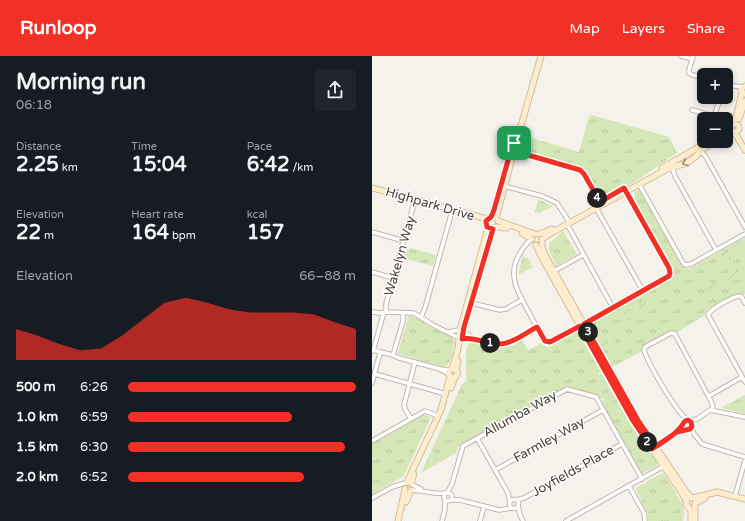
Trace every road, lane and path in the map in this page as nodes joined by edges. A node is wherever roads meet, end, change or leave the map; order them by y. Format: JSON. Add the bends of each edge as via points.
{"nodes":[{"id":1,"x":541,"y":56,"type":"edge"},
{"id":2,"x":681,"y":56,"type":"edge"},
{"id":3,"x":692,"y":58,"type":"edge"},
{"id":4,"x":697,"y":76,"type":"edge"},
{"id":5,"x":733,"y":86,"type":"edge"},
{"id":6,"x":744,"y":89,"type":"edge"},
{"id":7,"x":745,"y":101,"type":"edge"},
{"id":8,"x":692,"y":110,"type":"dead end"},
{"id":9,"x":699,"y":112,"type":"edge"},
{"id":10,"x":735,"y":128,"type":"junction"},
{"id":11,"x":745,"y":143,"type":"edge"},
{"id":12,"x":697,"y":148,"type":"edge"},
{"id":13,"x":705,"y":148,"type":"edge"},
{"id":14,"x":745,"y":150,"type":"edge"},
{"id":15,"x":512,"y":151,"type":"junction"},
{"id":16,"x":700,"y":151,"type":"junction"},
{"id":17,"x":672,"y":167,"type":"junction"},
{"id":18,"x":639,"y":184,"type":"junction"},
{"id":19,"x":504,"y":186,"type":"junction"},
{"id":20,"x":372,"y":188,"type":"edge"},
{"id":21,"x":625,"y":190,"type":"junction"},
{"id":22,"x":372,"y":191,"type":"edge"},
{"id":23,"x":415,"y":202,"type":"junction"},
{"id":24,"x":598,"y":205,"type":"junction"},
{"id":25,"x":452,"y":212,"type":"junction"},
{"id":26,"x":567,"y":222,"type":"junction"},
{"id":27,"x":492,"y":223,"type":"junction"},
{"id":28,"x":745,"y":226,"type":"edge"},
{"id":29,"x":372,"y":232,"type":"edge"},
{"id":30,"x":745,"y":234,"type":"edge"},
{"id":31,"x":534,"y":239,"type":"junction"},
{"id":32,"x":542,"y":240,"type":"junction"},
{"id":33,"x":404,"y":241,"type":"junction"},
{"id":34,"x":716,"y":250,"type":"junction"},
{"id":35,"x":583,"y":255,"type":"junction"},
{"id":36,"x":554,"y":271,"type":"junction"},
{"id":37,"x":372,"y":272,"type":"edge"},
{"id":38,"x":394,"y":278,"type":"junction"},
{"id":39,"x":643,"y":291,"type":"junction"},
{"id":40,"x":522,"y":300,"type":"junction"},
{"id":41,"x":471,"y":303,"type":"junction"},
{"id":42,"x":745,"y":303,"type":"edge"},
{"id":43,"x":613,"y":308,"type":"junction"},
{"id":44,"x":372,"y":312,"type":"edge"},
{"id":45,"x":385,"y":312,"type":"junction"},
{"id":46,"x":403,"y":313,"type":"junction"},
{"id":47,"x":421,"y":317,"type":"junction"},
{"id":48,"x":582,"y":325,"type":"junction"},
{"id":49,"x":537,"y":327,"type":"junction"},
{"id":50,"x":462,"y":330,"type":"junction"},
{"id":51,"x":447,"y":332,"type":"junction"},
{"id":52,"x":461,"y":339,"type":"junction"},
{"id":53,"x":476,"y":339,"type":"junction"},
{"id":54,"x":372,"y":350,"type":"edge"},
{"id":55,"x":380,"y":353,"type":"junction"},
{"id":56,"x":393,"y":355,"type":"junction"},
{"id":57,"x":416,"y":362,"type":"junction"},
{"id":58,"x":452,"y":373,"type":"junction"},
{"id":59,"x":375,"y":374,"type":"junction"},
{"id":60,"x":742,"y":378,"type":"junction"},
{"id":61,"x":745,"y":382,"type":"edge"},
{"id":62,"x":372,"y":383,"type":"edge"},
{"id":63,"x":410,"y":384,"type":"junction"},
{"id":64,"x":446,"y":394,"type":"junction"},
{"id":65,"x":709,"y":396,"type":"junction"},
{"id":66,"x":603,"y":410,"type":"junction"},
{"id":67,"x":712,"y":410,"type":"junction"},
{"id":68,"x":438,"y":416,"type":"junction"},
{"id":69,"x":682,"y":416,"type":"junction"},
{"id":70,"x":745,"y":417,"type":"edge"},
{"id":71,"x":411,"y":419,"type":"junction"},
{"id":72,"x":697,"y":419,"type":"junction"},
{"id":73,"x":689,"y":421,"type":"junction"},
{"id":74,"x":683,"y":424,"type":"junction"},
{"id":75,"x":692,"y":426,"type":"junction"},
{"id":76,"x":687,"y":429,"type":"junction"},
{"id":77,"x":677,"y":432,"type":"junction"},
{"id":78,"x":694,"y":434,"type":"junction"},
{"id":79,"x":477,"y":438,"type":"junction"},
{"id":80,"x":372,"y":441,"type":"edge"},
{"id":81,"x":622,"y":444,"type":"junction"},
{"id":82,"x":654,"y":448,"type":"junction"},
{"id":83,"x":745,"y":457,"type":"edge"},
{"id":84,"x":745,"y":461,"type":"edge"},
{"id":85,"x":666,"y":465,"type":"junction"},
{"id":86,"x":495,"y":470,"type":"junction"},
{"id":87,"x":642,"y":479,"type":"junction"},
{"id":88,"x":408,"y":486,"type":"junction"},
{"id":89,"x":629,"y":486,"type":"junction"},
{"id":90,"x":437,"y":494,"type":"junction"},
{"id":91,"x":449,"y":494,"type":"junction"},
{"id":92,"x":372,"y":498,"type":"edge"},
{"id":93,"x":524,"y":498,"type":"junction"},
{"id":94,"x":734,"y":498,"type":"junction"},
{"id":95,"x":445,"y":499,"type":"junction"},
{"id":96,"x":745,"y":499,"type":"edge"},
{"id":97,"x":460,"y":500,"type":"junction"},
{"id":98,"x":450,"y":501,"type":"junction"},
{"id":99,"x":512,"y":501,"type":"junction"},
{"id":100,"x":693,"y":502,"type":"junction"},
{"id":101,"x":745,"y":503,"type":"edge"},
{"id":102,"x":484,"y":506,"type":"junction"},
{"id":103,"x":518,"y":506,"type":"junction"},
{"id":104,"x":512,"y":508,"type":"junction"},
{"id":105,"x":445,"y":509,"type":"junction"},
{"id":106,"x":503,"y":510,"type":"junction"},
{"id":107,"x":520,"y":515,"type":"junction"},
{"id":108,"x":398,"y":521,"type":"edge"},
{"id":109,"x":401,"y":521,"type":"edge"},
{"id":110,"x":442,"y":521,"type":"edge"},
{"id":111,"x":480,"y":521,"type":"edge"},
{"id":112,"x":523,"y":521,"type":"edge"},
{"id":113,"x":566,"y":521,"type":"edge"},
{"id":114,"x":645,"y":521,"type":"edge"},
{"id":115,"x":691,"y":521,"type":"edge"},
{"id":116,"x":695,"y":521,"type":"edge"}],
"edges":[{"from":1,"to":15,"type":"street"},
{"from":2,"to":3,"type":"street"},
{"from":3,"to":4,"type":"street","via":[[689,73]]},
{"from":5,"to":6,"type":"street"},
{"from":6,"to":10,"type":"street"},
{"from":7,"to":10,"type":"street"},
{"from":8,"to":9,"type":"street"},
{"from":10,"to":11,"type":"street"},
{"from":10,"to":14,"type":"street"},
{"from":12,"to":21,"type":"street"},
{"from":13,"to":16,"type":"street"},
{"from":15,"to":19,"type":"street"},
{"from":15,"to":24,"type":"street","via":[[580,170]]},
{"from":15,"to":27,"type":"street"},
{"from":16,"to":17,"type":"street","one_way":true,"via":[[687,163]]},
{"from":16,"to":28,"type":"street","via":[[706,157]]},
{"from":17,"to":18,"type":"street"},
{"from":17,"to":34,"type":"street"},
{"from":18,"to":21,"type":"street"},
{"from":18,"to":34,"type":"street","via":[[684,265],[688,266]]},
{"from":19,"to":26,"type":"street","via":[[542,196],[557,203]]},
{"from":19,"to":27,"type":"street"},
{"from":20,"to":23,"type":"street","name":"Highpark Drive"},
{"from":21,"to":24,"type":"street"},
{"from":21,"to":39,"type":"street","via":[[670,271],[669,276]]},
{"from":22,"to":23,"type":"street","name":"Highpark Drive"},
{"from":23,"to":25,"type":"street","name":"Highpark Drive"},
{"from":23,"to":33,"type":"street","name":"Wakelyn Way"},
{"from":24,"to":26,"type":"street"},
{"from":24,"to":39,"type":"street"},
{"from":25,"to":27,"type":"street","name":"Highpark Drive"},
{"from":25,"to":47,"type":"street"},
{"from":26,"to":31,"type":"street"},
{"from":26,"to":32,"type":"street"},
{"from":26,"to":35,"type":"street"},
{"from":27,"to":31,"type":"street","name":"Highpark Drive"},
{"from":27,"to":41,"type":"street"},
{"from":27,"to":50,"type":"street"},
{"from":29,"to":33,"type":"street"},
{"from":30,"to":34,"type":"street"},
{"from":31,"to":32,"type":"street"},
{"from":31,"to":32,"type":"street","via":[[539,244]]},
{"from":31,"to":40,"type":"street","via":[[519,254],[514,275]]},
{"from":31,"to":48,"type":"street"},
{"from":32,"to":36,"type":"street"},
{"from":33,"to":38,"type":"street","name":"Wakelyn Way"},
{"from":35,"to":36,"type":"street"},
{"from":35,"to":43,"type":"street"},
{"from":36,"to":48,"type":"street"},
{"from":37,"to":38,"type":"street"},
{"from":38,"to":45,"type":"street","name":"Wakelyn Way"},
{"from":39,"to":43,"type":"street"},
{"from":40,"to":41,"type":"street","via":[[500,310]]},
{"from":40,"to":49,"type":"street"},
{"from":41,"to":50,"type":"street"},
{"from":42,"to":60,"type":"street","via":[[741,296],[735,296],[711,310],[708,315]]},
{"from":43,"to":48,"type":"street"},
{"from":44,"to":45,"type":"street"},
{"from":45,"to":46,"type":"street"},
{"from":45,"to":54,"type":"street","name":"Wakelyn Way"},
{"from":46,"to":47,"type":"street"},
{"from":46,"to":56,"type":"street"},
{"from":47,"to":51,"type":"street"},
{"from":48,"to":49,"type":"street","via":[[548,342]]},
{"from":48,"to":82,"type":"street"},
{"from":49,"to":53,"type":"street","via":[[504,344]]},
{"from":50,"to":51,"type":"street"},
{"from":50,"to":52,"type":"street"},
{"from":50,"to":53,"type":"street"},
{"from":51,"to":52,"type":"street"},
{"from":52,"to":53,"type":"street"},
{"from":52,"to":58,"type":"street"},
{"from":54,"to":55,"type":"street"},
{"from":55,"to":56,"type":"street"},
{"from":55,"to":59,"type":"street"},
{"from":56,"to":57,"type":"street"},
{"from":57,"to":58,"type":"street"},
{"from":57,"to":63,"type":"street"},
{"from":58,"to":64,"type":"street"},
{"from":58,"to":88,"type":"street","via":[[444,409]]},
{"from":59,"to":62,"type":"street"},
{"from":59,"to":63,"type":"street"},
{"from":60,"to":61,"type":"street"},
{"from":60,"to":65,"type":"street"},
{"from":63,"to":64,"type":"street"},
{"from":63,"to":71,"type":"street","via":[[404,405]]},
{"from":64,"to":68,"type":"street"},
{"from":65,"to":67,"type":"street","via":[[713,404]]},
{"from":65,"to":69,"type":"street","via":[[674,333],[645,347],[645,354]]},
{"from":66,"to":79,"type":"street","name":"Allumba Way","via":[[595,396],[567,389]]},
{"from":66,"to":81,"type":"street","name":"Allumba Way"},
{"from":66,"to":86,"type":"street","name":"Farmley Way"},
{"from":67,"to":70,"type":"street"},
{"from":67,"to":72,"type":"street"},
{"from":68,"to":71,"type":"street","via":[[425,411]]},
{"from":68,"to":88,"type":"street"},
{"from":69,"to":73,"type":"street"},
{"from":69,"to":74,"type":"street"},
{"from":71,"to":80,"type":"street"},
{"from":72,"to":73,"type":"street"},
{"from":72,"to":75,"type":"street"},
{"from":73,"to":74,"type":"street"},
{"from":73,"to":75,"type":"street"},
{"from":74,"to":76,"type":"street"},
{"from":74,"to":77,"type":"street"},
{"from":75,"to":76,"type":"street"},
{"from":75,"to":78,"type":"street"},
{"from":76,"to":77,"type":"street"},
{"from":76,"to":78,"type":"street"},
{"from":77,"to":82,"type":"street"},
{"from":78,"to":83,"type":"street","via":[[704,446]]},
{"from":79,"to":86,"type":"street"},
{"from":79,"to":91,"type":"street","name":"Allumba Way","via":[[461,448]]},
{"from":81,"to":87,"type":"street","name":"Allumba Way"},
{"from":81,"to":93,"type":"street","name":"Joyfields Place"},
{"from":82,"to":85,"type":"street"},
{"from":84,"to":94,"type":"street"},
{"from":85,"to":87,"type":"street"},
{"from":85,"to":100,"type":"street"},
{"from":85,"to":100,"type":"street","via":[[686,504]]},
{"from":86,"to":99,"type":"street"},
{"from":87,"to":89,"type":"street"},
{"from":88,"to":90,"type":"street"},
{"from":88,"to":92,"type":"street","via":[[395,486]]},
{"from":88,"to":108,"type":"street"},
{"from":88,"to":109,"type":"street"},
{"from":89,"to":113,"type":"street"},
{"from":89,"to":114,"type":"street","via":[[643,510]]},
{"from":90,"to":91,"type":"street"},
{"from":90,"to":95,"type":"street"},
{"from":91,"to":95,"type":"street"},
{"from":91,"to":97,"type":"street"},
{"from":91,"to":98,"type":"street"},
{"from":93,"to":99,"type":"street","name":"Joyfields Place"},
{"from":93,"to":103,"type":"street","name":"Joyfields Place"},
{"from":94,"to":96,"type":"street"},
{"from":94,"to":100,"type":"street","via":[[716,495]]},
{"from":94,"to":101,"type":"street"},
{"from":95,"to":98,"type":"street"},
{"from":95,"to":105,"type":"street"},
{"from":97,"to":98,"type":"street"},
{"from":97,"to":102,"type":"street"},
{"from":98,"to":105,"type":"street"},
{"from":99,"to":103,"type":"street","via":[[518,502]]},
{"from":99,"to":104,"type":"street"},
{"from":99,"to":106,"type":"street"},
{"from":100,"to":115,"type":"street"},
{"from":100,"to":116,"type":"street"},
{"from":102,"to":106,"type":"street"},
{"from":102,"to":111,"type":"street"},
{"from":103,"to":104,"type":"street"},
{"from":103,"to":107,"type":"street"},
{"from":104,"to":106,"type":"street"},
{"from":104,"to":107,"type":"street"},
{"from":105,"to":110,"type":"street"},
{"from":107,"to":112,"type":"street"}]}
